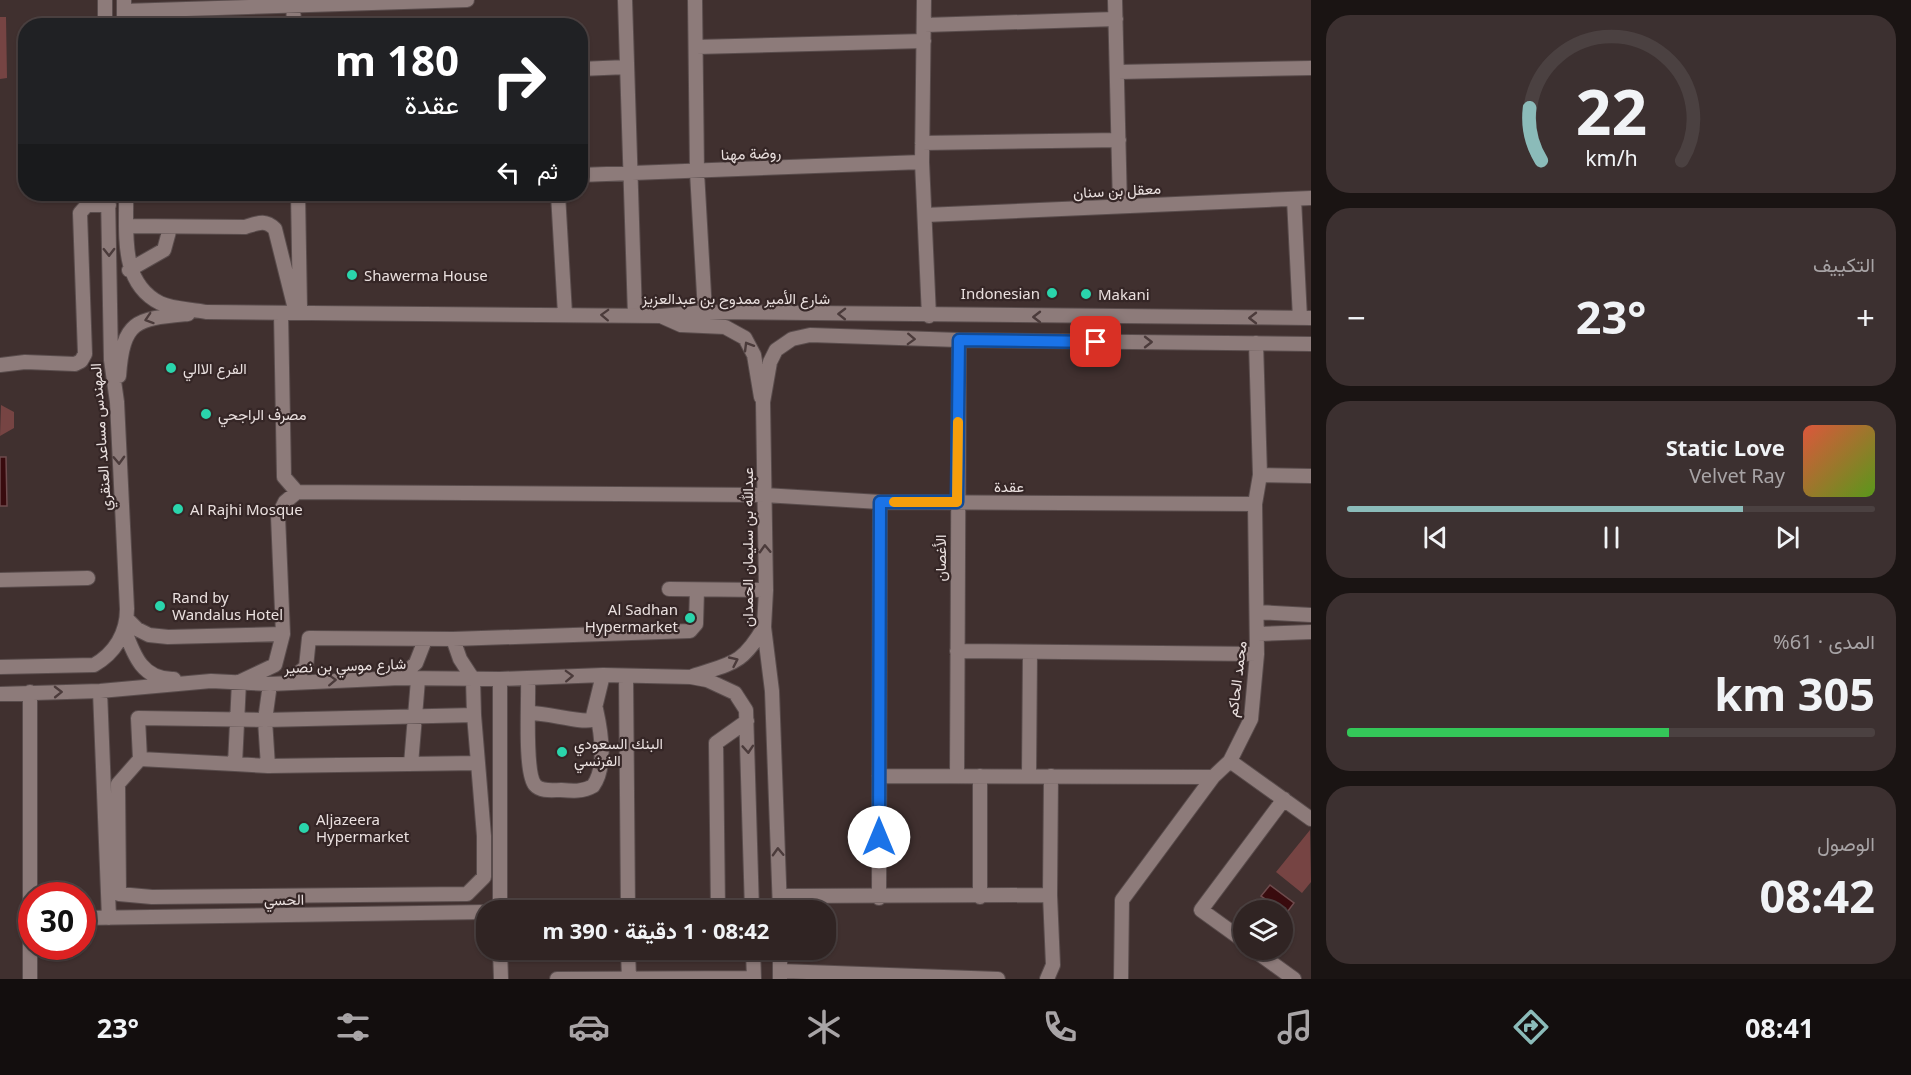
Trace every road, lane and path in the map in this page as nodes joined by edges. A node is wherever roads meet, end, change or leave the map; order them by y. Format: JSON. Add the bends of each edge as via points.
{"nodes":[{"id":1,"x":105,"y":0,"type":"edge"},
{"id":2,"x":467,"y":0,"type":"edge"},
{"id":3,"x":625,"y":0,"type":"edge"},
{"id":4,"x":694,"y":0,"type":"edge"},
{"id":5,"x":924,"y":0,"type":"edge"},
{"id":6,"x":1115,"y":0,"type":"edge"},
{"id":7,"x":293,"y":3,"type":"edge"},
{"id":8,"x":124,"y":6,"type":"edge"},
{"id":9,"x":105,"y":18,"type":"edge"},
{"id":10,"x":294,"y":18,"type":"edge"},
{"id":11,"x":1116,"y":19,"type":"junction"},
{"id":12,"x":925,"y":25,"type":"junction"},
{"id":13,"x":924,"y":41,"type":"junction"},
{"id":14,"x":696,"y":47,"type":"junction"},
{"id":15,"x":627,"y":67,"type":"junction"},
{"id":16,"x":1311,"y":68,"type":"edge"},
{"id":17,"x":588,"y":69,"type":"edge"},
{"id":18,"x":1118,"y":72,"type":"junction"},
{"id":19,"x":1119,"y":140,"type":"junction"},
{"id":20,"x":922,"y":143,"type":"junction"},
{"id":21,"x":922,"y":162,"type":"junction"},
{"id":22,"x":697,"y":172,"type":"junction"},
{"id":23,"x":631,"y":174,"type":"junction"},
{"id":24,"x":588,"y":175,"type":"edge"},
{"id":25,"x":1311,"y":198,"type":"edge"},
{"id":26,"x":1294,"y":199,"type":"junction"},
{"id":27,"x":101,"y":201,"type":"edge"},
{"id":28,"x":108,"y":201,"type":"edge"},
{"id":29,"x":126,"y":201,"type":"edge"},
{"id":30,"x":298,"y":201,"type":"edge"},
{"id":31,"x":558,"y":201,"type":"edge"},
{"id":32,"x":1120,"y":206,"type":"junction"},
{"id":33,"x":925,"y":215,"type":"junction"},
{"id":34,"x":127,"y":226,"type":"junction"},
{"id":35,"x":170,"y":228,"type":"junction"},
{"id":36,"x":129,"y":270,"type":"junction"},
{"id":37,"x":206,"y":312,"type":"junction"},
{"id":38,"x":705,"y":312,"type":"junction"},
{"id":39,"x":281,"y":313,"type":"junction"},
{"id":40,"x":298,"y":313,"type":"junction"},
{"id":41,"x":565,"y":314,"type":"junction"},
{"id":42,"x":635,"y":316,"type":"junction"},
{"id":43,"x":661,"y":316,"type":"junction"},
{"id":44,"x":928,"y":316,"type":"junction"},
{"id":45,"x":1305,"y":318,"type":"edge"},
{"id":46,"x":959,"y":340,"type":"junction"},
{"id":47,"x":1256,"y":343,"type":"junction"},
{"id":48,"x":1311,"y":344,"type":"edge"},
{"id":49,"x":0,"y":365,"type":"edge"},
{"id":50,"x":117,"y":402,"type":"junction"},
{"id":51,"x":763,"y":402,"type":"junction"},
{"id":52,"x":1260,"y":475,"type":"junction"},
{"id":53,"x":1311,"y":476,"type":"edge"},
{"id":54,"x":297,"y":492,"type":"junction"},
{"id":55,"x":764,"y":495,"type":"junction"},
{"id":56,"x":880,"y":502,"type":"junction"},
{"id":57,"x":957,"y":502,"type":"junction"},
{"id":58,"x":1255,"y":504,"type":"junction"},
{"id":59,"x":88,"y":578,"type":"dead end"},
{"id":60,"x":0,"y":580,"type":"edge"},
{"id":61,"x":669,"y":590,"type":"dead end"},
{"id":62,"x":697,"y":590,"type":"junction"},
{"id":63,"x":766,"y":590,"type":"junction"},
{"id":64,"x":1258,"y":612,"type":"junction"},
{"id":65,"x":1311,"y":615,"type":"edge"},
{"id":66,"x":126,"y":625,"type":"junction"},
{"id":67,"x":764,"y":627,"type":"junction"},
{"id":68,"x":1311,"y":632,"type":"edge"},
{"id":69,"x":283,"y":634,"type":"junction"},
{"id":70,"x":1258,"y":634,"type":"junction"},
{"id":71,"x":453,"y":639,"type":"junction"},
{"id":72,"x":425,"y":640,"type":"junction"},
{"id":73,"x":957,"y":651,"type":"junction"},
{"id":74,"x":1030,"y":652,"type":"junction"},
{"id":75,"x":1257,"y":654,"type":"junction"},
{"id":76,"x":0,"y":668,"type":"edge"},
{"id":77,"x":603,"y":675,"type":"junction"},
{"id":78,"x":626,"y":676,"type":"junction"},
{"id":79,"x":691,"y":677,"type":"junction"},
{"id":80,"x":400,"y":678,"type":"junction"},
{"id":81,"x":528,"y":678,"type":"junction"},
{"id":82,"x":473,"y":679,"type":"junction"},
{"id":83,"x":500,"y":679,"type":"junction"},
{"id":84,"x":418,"y":680,"type":"junction"},
{"id":85,"x":211,"y":681,"type":"junction"},
{"id":86,"x":239,"y":682,"type":"junction"},
{"id":87,"x":287,"y":682,"type":"junction"},
{"id":88,"x":270,"y":684,"type":"junction"},
{"id":89,"x":100,"y":691,"type":"junction"},
{"id":90,"x":30,"y":692,"type":"junction"},
{"id":91,"x":0,"y":694,"type":"edge"},
{"id":92,"x":596,"y":709,"type":"junction"},
{"id":93,"x":530,"y":713,"type":"junction"},
{"id":94,"x":474,"y":715,"type":"junction"},
{"id":95,"x":416,"y":718,"type":"junction"},
{"id":96,"x":265,"y":720,"type":"junction"},
{"id":97,"x":236,"y":721,"type":"junction"},
{"id":98,"x":747,"y":721,"type":"junction"},
{"id":99,"x":140,"y":759,"type":"junction"},
{"id":100,"x":1230,"y":761,"type":"junction"},
{"id":101,"x":478,"y":763,"type":"junction"},
{"id":102,"x":235,"y":764,"type":"junction"},
{"id":103,"x":411,"y":764,"type":"junction"},
{"id":104,"x":268,"y":766,"type":"junction"},
{"id":105,"x":879,"y":776,"type":"junction"},
{"id":106,"x":957,"y":776,"type":"junction"},
{"id":107,"x":980,"y":776,"type":"junction"},
{"id":108,"x":1029,"y":776,"type":"junction"},
{"id":109,"x":1051,"y":776,"type":"junction"},
{"id":110,"x":1213,"y":777,"type":"junction"},
{"id":111,"x":1284,"y":799,"type":"junction"},
{"id":112,"x":1311,"y":819,"type":"edge"},
{"id":113,"x":30,"y":882,"type":"edge"},
{"id":114,"x":1050,"y":895,"type":"junction"},
{"id":115,"x":980,"y":897,"type":"junction"},
{"id":116,"x":879,"y":898,"type":"junction"},
{"id":117,"x":500,"y":900,"type":"edge"},
{"id":118,"x":628,"y":900,"type":"edge"},
{"id":119,"x":718,"y":900,"type":"edge"},
{"id":120,"x":752,"y":900,"type":"edge"},
{"id":121,"x":780,"y":900,"type":"edge"},
{"id":122,"x":836,"y":901,"type":"edge"},
{"id":123,"x":476,"y":912,"type":"edge"},
{"id":124,"x":96,"y":918,"type":"edge"},
{"id":125,"x":109,"y":918,"type":"junction"},
{"id":126,"x":1233,"y":933,"type":"edge"},
{"id":127,"x":30,"y":960,"type":"edge"},
{"id":128,"x":500,"y":960,"type":"edge"},
{"id":129,"x":628,"y":960,"type":"edge"},
{"id":130,"x":753,"y":960,"type":"edge"},
{"id":131,"x":1268,"y":960,"type":"edge"},
{"id":132,"x":780,"y":975,"type":"edge"},
{"id":133,"x":628,"y":978,"type":"edge"},
{"id":134,"x":955,"y":978,"type":"edge"},
{"id":135,"x":30,"y":979,"type":"edge"},
{"id":136,"x":501,"y":979,"type":"edge"},
{"id":137,"x":557,"y":979,"type":"edge"},
{"id":138,"x":754,"y":979,"type":"edge"},
{"id":139,"x":998,"y":979,"type":"edge"},
{"id":140,"x":1047,"y":979,"type":"edge"},
{"id":141,"x":1121,"y":979,"type":"edge"},
{"id":142,"x":1294,"y":979,"type":"edge"}],
"edges":[{"from":1,"to":9,"type":"street"},
{"from":2,"to":7,"type":"street"},
{"from":3,"to":15,"type":"street"},
{"from":4,"to":14,"type":"street"},
{"from":5,"to":12,"type":"street"},
{"from":6,"to":11,"type":"street"},
{"from":7,"to":8,"type":"street"},
{"from":7,"to":10,"type":"street"},
{"from":11,"to":12,"type":"street"},
{"from":11,"to":18,"type":"street"},
{"from":12,"to":13,"type":"street"},
{"from":13,"to":14,"type":"street"},
{"from":13,"to":20,"type":"street"},
{"from":14,"to":22,"type":"street"},
{"from":15,"to":17,"type":"street"},
{"from":15,"to":23,"type":"street"},
{"from":16,"to":18,"type":"street"},
{"from":18,"to":19,"type":"street"},
{"from":19,"to":20,"type":"street"},
{"from":19,"to":32,"type":"street"},
{"from":20,"to":21,"type":"street"},
{"from":21,"to":22,"type":"street","name":"روضة مهنا"},
{"from":21,"to":33,"type":"street"},
{"from":22,"to":23,"type":"street","name":"روضة مهنا"},
{"from":22,"to":38,"type":"street"},
{"from":23,"to":24,"type":"street","name":"روضة مهنا"},
{"from":23,"to":42,"type":"street"},
{"from":25,"to":26,"type":"street","name":"معقل بن سنان"},
{"from":26,"to":32,"type":"street","name":"معقل بن سنان"},
{"from":26,"to":45,"type":"street"},
{"from":27,"to":49,"type":"street","via":[[87,205],[80,213],[85,354],[81,361]]},
{"from":28,"to":50,"type":"street","name":"المهندس مساعد العنقري","one_way":true,"via":[[111,360]]},
{"from":29,"to":34,"type":"street"},
{"from":30,"to":40,"type":"street"},
{"from":31,"to":41,"type":"street"},
{"from":32,"to":33,"type":"street","name":"معقل بن سنان"},
{"from":33,"to":44,"type":"street"},
{"from":34,"to":35,"type":"street"},
{"from":34,"to":36,"type":"street"},
{"from":35,"to":36,"type":"street","via":[[164,250]]},
{"from":35,"to":40,"type":"street","via":[[270,224],[275,229]]},
{"from":36,"to":37,"type":"street","name":"شارع الأمير ممدوح بن عبدالعزيز","via":[[145,292],[161,304]]},
{"from":37,"to":39,"type":"street","name":"شارع الأمير ممدوح بن عبدالعزيز"},
{"from":37,"to":50,"type":"street","one_way":true,"via":[[141,320],[128,333],[121,348]]},
{"from":38,"to":43,"type":"street","name":"شارع الأمير ممدوح بن عبدالعزيز"},
{"from":44,"to":38,"type":"street","name":"شارع الأمير ممدوح بن عبدالعزيز","one_way":true},
{"from":39,"to":40,"type":"street","name":"شارع الأمير ممدوح بن عبدالعزيز"},
{"from":39,"to":54,"type":"street","via":[[284,477]]},
{"from":40,"to":41,"type":"street","name":"شارع الأمير ممدوح بن عبدالعزيز"},
{"from":42,"to":41,"type":"street","name":"شارع الأمير ممدوح بن عبدالعزيز","one_way":true},
{"from":42,"to":43,"type":"street","name":"شارع الأمير ممدوح بن عبدالعزيز"},
{"from":51,"to":43,"type":"street","one_way":true,"via":[[754,356],[744,338],[725,327],[681,325]]},
{"from":45,"to":44,"type":"street","name":"شارع الأمير ممدوح بن عبدالعزيز","one_way":true},
{"from":46,"to":47,"type":"street","one_way":true},
{"from":51,"to":46,"type":"street","one_way":true,"via":[[770,362],[776,350],[792,339],[810,336]]},
{"from":46,"to":57,"type":"street","name":"الأغصان"},
{"from":47,"to":48,"type":"street"},
{"from":47,"to":52,"type":"street","name":"محمد الحاكم"},
{"from":50,"to":66,"type":"street","name":"المهندس مساعد العنقري","one_way":true},
{"from":51,"to":55,"type":"street","name":"عبدالله بن سليمان الحمدان"},
{"from":52,"to":53,"type":"street"},
{"from":52,"to":58,"type":"street","name":"محمد الحاكم"},
{"from":54,"to":55,"type":"street","name":"عقدة"},
{"from":54,"to":69,"type":"street","via":[[285,502],[278,516]]},
{"from":55,"to":56,"type":"street","name":"عقدة"},
{"from":63,"to":55,"type":"street","name":"عبدالله بن سليمان الحمدان","one_way":true},
{"from":56,"to":57,"type":"street","name":"عقدة"},
{"from":56,"to":105,"type":"street"},
{"from":57,"to":58,"type":"street","name":"عقدة"},
{"from":57,"to":73,"type":"street","name":"الأغصان"},
{"from":58,"to":64,"type":"street","name":"محمد الحاكم"},
{"from":59,"to":60,"type":"street"},
{"from":61,"to":62,"type":"street"},
{"from":62,"to":63,"type":"street"},
{"from":62,"to":71,"type":"street","via":[[696,624],[690,631]]},
{"from":63,"to":67,"type":"street","name":"عبدالله بن سليمان الحمدان"},
{"from":64,"to":65,"type":"street"},
{"from":64,"to":70,"type":"street","name":"محمد الحاكم"},
{"from":66,"to":69,"type":"street","via":[[168,637]]},
{"from":66,"to":76,"type":"street","via":[[106,659],[94,666]]},
{"from":66,"to":85,"type":"street","name":"المهندس مساعد العنقري","via":[[133,655],[150,673],[165,679]]},
{"from":79,"to":67,"type":"street","one_way":true,"via":[[739,661],[751,650]]},
{"from":121,"to":67,"type":"street","name":"عبدالله بن سليمان الحمدان","one_way":true,"via":[[772,691]]},
{"from":68,"to":70,"type":"street"},
{"from":69,"to":86,"type":"street","via":[[275,664]]},
{"from":70,"to":75,"type":"street","name":"محمد الحاكم"},
{"from":71,"to":72,"type":"street"},
{"from":71,"to":82,"type":"street"},
{"from":72,"to":80,"type":"street","via":[[416,663]]},
{"from":72,"to":87,"type":"street","via":[[309,638],[306,668]]},
{"from":73,"to":74,"type":"street"},
{"from":73,"to":106,"type":"street","name":"الأغصان"},
{"from":74,"to":75,"type":"street"},
{"from":74,"to":108,"type":"street"},
{"from":75,"to":100,"type":"street","name":"محمد الحاكم","via":[[1251,719]]},
{"from":77,"to":78,"type":"street","name":"شارع موسي بن نصير"},
{"from":81,"to":77,"type":"street","name":"شارع موسي بن نصير","one_way":true},
{"from":77,"to":92,"type":"street"},
{"from":78,"to":79,"type":"street","name":"شارع موسي بن نصير"},
{"from":78,"to":118,"type":"street"},
{"from":79,"to":98,"type":"street","via":[[735,693],[746,710]]},
{"from":80,"to":84,"type":"street","name":"شارع موسي بن نصير"},
{"from":87,"to":80,"type":"street","name":"شارع موسي بن نصير","one_way":true},
{"from":81,"to":83,"type":"street","name":"شارع موسي بن نصير"},
{"from":81,"to":93,"type":"street"},
{"from":82,"to":83,"type":"street","name":"شارع موسي بن نصير"},
{"from":82,"to":84,"type":"street","name":"شارع موسي بن نصير"},
{"from":82,"to":94,"type":"street"},
{"from":83,"to":117,"type":"street"},
{"from":84,"to":95,"type":"street"},
{"from":85,"to":86,"type":"street","name":"شارع موسي بن نصير"},
{"from":85,"to":89,"type":"street","name":"شارع موسي بن نصير"},
{"from":86,"to":88,"type":"street","name":"شارع موسي بن نصير"},
{"from":86,"to":97,"type":"street"},
{"from":87,"to":88,"type":"street","name":"شارع موسي بن نصير"},
{"from":88,"to":96,"type":"street"},
{"from":90,"to":89,"type":"street","name":"شارع موسي بن نصير","one_way":true},
{"from":89,"to":125,"type":"street"},
{"from":90,"to":91,"type":"street","name":"شارع موسي بن نصير"},
{"from":90,"to":113,"type":"street"},
{"from":92,"to":93,"type":"street","via":[[592,720],[584,722]]},
{"from":92,"to":93,"type":"street","via":[[601,730],[597,781],[588,789],[573,791],[540,789],[533,782],[528,768]]},
{"from":94,"to":95,"type":"street"},
{"from":94,"to":101,"type":"street"},
{"from":95,"to":96,"type":"street"},
{"from":95,"to":103,"type":"street"},
{"from":96,"to":97,"type":"street"},
{"from":96,"to":104,"type":"street"},
{"from":97,"to":99,"type":"street","via":[[138,718]]},
{"from":97,"to":102,"type":"street"},
{"from":98,"to":119,"type":"street","via":[[716,743]]},
{"from":98,"to":120,"type":"street","one_way":true},
{"from":99,"to":101,"type":"street","via":[[118,784],[119,894],[152,897],[467,894],[484,877]]},
{"from":99,"to":102,"type":"street"},
{"from":100,"to":110,"type":"street","name":"محمد الحاكم"},
{"from":100,"to":111,"type":"street"},
{"from":101,"to":103,"type":"street"},
{"from":102,"to":104,"type":"street"},
{"from":103,"to":104,"type":"street"},
{"from":105,"to":106,"type":"street"},
{"from":105,"to":116,"type":"street"},
{"from":106,"to":107,"type":"street"},
{"from":107,"to":108,"type":"street"},
{"from":107,"to":115,"type":"street"},
{"from":108,"to":109,"type":"street"},
{"from":109,"to":110,"type":"street"},
{"from":109,"to":114,"type":"street"},
{"from":110,"to":141,"type":"street","name":"محمد الحاكم","via":[[1122,900]]},
{"from":111,"to":112,"type":"street"},
{"from":111,"to":126,"type":"street","via":[[1202,910]]},
{"from":114,"to":115,"type":"street"},
{"from":114,"to":140,"type":"street","via":[[1053,965]]},
{"from":115,"to":116,"type":"street"},
{"from":116,"to":122,"type":"street"},
{"from":123,"to":125,"type":"street","name":"الحسي"},
{"from":124,"to":125,"type":"street","name":"الحسي"},
{"from":127,"to":135,"type":"street"},
{"from":128,"to":136,"type":"street"},
{"from":129,"to":133,"type":"street"},
{"from":130,"to":138,"type":"street"},
{"from":131,"to":142,"type":"street"},
{"from":132,"to":134,"type":"street"},
{"from":133,"to":137,"type":"street"},
{"from":133,"to":138,"type":"street"},
{"from":134,"to":139,"type":"street"}]}
